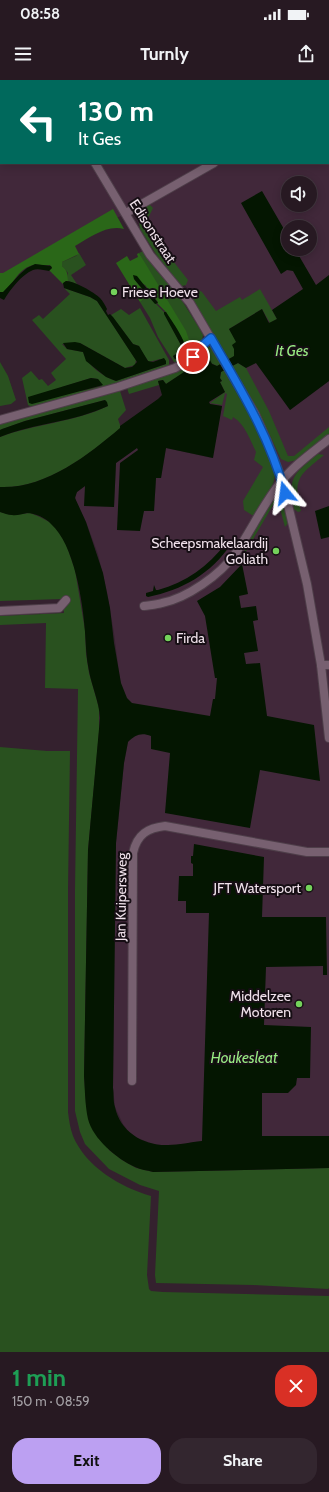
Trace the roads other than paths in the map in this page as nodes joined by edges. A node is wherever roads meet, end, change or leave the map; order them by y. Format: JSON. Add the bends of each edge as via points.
{"nodes":[{"id":1,"x":96,"y":164,"type":"edge"},
{"id":2,"x":212,"y":164,"type":"edge"},
{"id":3,"x":126,"y":213,"type":"junction"},
{"id":4,"x":211,"y":338,"type":"junction"},
{"id":5,"x":0,"y":420,"type":"edge"},
{"id":6,"x":329,"y":439,"type":"edge"},
{"id":7,"x":282,"y":480,"type":"junction"},
{"id":8,"x":66,"y":600,"type":"dead end"},
{"id":9,"x":144,"y":606,"type":"dead end"},
{"id":10,"x":0,"y":611,"type":"edge"},
{"id":11,"x":325,"y":665,"type":"edge"},
{"id":12,"x":329,"y":738,"type":"edge"},
{"id":13,"x":329,"y":852,"type":"edge"},
{"id":14,"x":132,"y":1081,"type":"dead end"}],
"edges":[{"from":1,"to":3,"type":"street","name":"Edisonstraat"},
{"from":2,"to":3,"type":"street"},
{"from":3,"to":4,"type":"street","name":"Edisonstraat","via":[[150,255],[190,303]]},
{"from":4,"to":5,"type":"street","via":[[190,360],[175,368]]},
{"from":4,"to":7,"type":"street","name":"Edisonstraat","via":[[255,414]]},
{"from":6,"to":7,"type":"street"},
{"from":7,"to":9,"type":"street","via":[[234,555],[214,575],[178,598]]},
{"from":7,"to":11,"type":"street","name":"Edisonstraat"},
{"from":8,"to":10,"type":"street","via":[[59,608]]},
{"from":11,"to":12,"type":"street","name":"Edisonstraat"},
{"from":13,"to":14,"type":"street","name":"Jan Kuipersweg","via":[[307,852],[165,826],[149,830],[141,836],[134,848]]}]}
